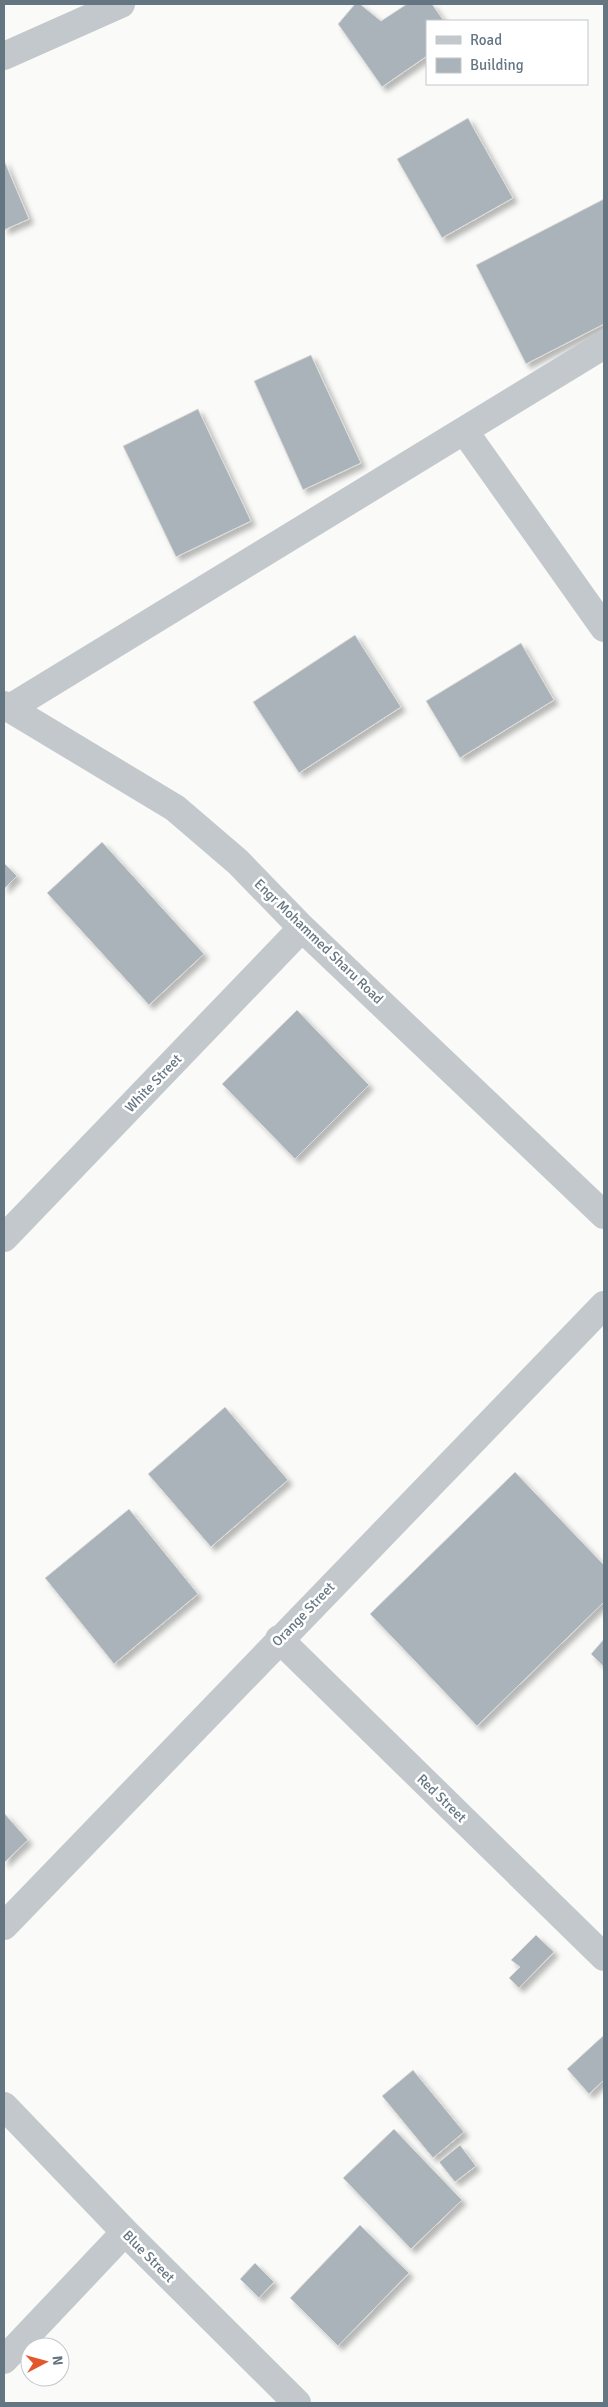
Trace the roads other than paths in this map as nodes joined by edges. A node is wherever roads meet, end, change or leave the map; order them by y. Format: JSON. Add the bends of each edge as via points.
{"nodes":[{"id":1,"x":121,"y":4,"type":"edge"},
{"id":2,"x":4,"y":56,"type":"edge"},
{"id":3,"x":604,"y":344,"type":"edge"},
{"id":4,"x":465,"y":432,"type":"junction"},
{"id":5,"x":604,"y":628,"type":"edge"},
{"id":6,"x":7,"y":706,"type":"edge"},
{"id":7,"x":302,"y":928,"type":"junction"},
{"id":8,"x":604,"y":1215,"type":"edge"},
{"id":9,"x":4,"y":1238,"type":"edge"},
{"id":10,"x":604,"y":1305,"type":"edge"},
{"id":11,"x":279,"y":1639,"type":"junction"},
{"id":12,"x":4,"y":1926,"type":"edge"},
{"id":13,"x":604,"y":1957,"type":"edge"},
{"id":14,"x":4,"y":2106,"type":"edge"},
{"id":15,"x":125,"y":2232,"type":"junction"},
{"id":16,"x":4,"y":2360,"type":"edge"},
{"id":17,"x":297,"y":2403,"type":"edge"}],
"edges":[{"from":1,"to":2,"type":"street"},
{"from":3,"to":4,"type":"street"},
{"from":4,"to":5,"type":"street"},
{"from":4,"to":6,"type":"street"},
{"from":6,"to":7,"type":"street","name":"Engr Mohammed Sharu Road","via":[[175,808],[238,862]]},
{"from":7,"to":8,"type":"street","name":"Engr Mohammed Sharu Road"},
{"from":7,"to":9,"type":"street","name":"White Street"},
{"from":10,"to":11,"type":"street","name":"Orange Street"},
{"from":11,"to":12,"type":"street","name":"Orange Street"},
{"from":11,"to":13,"type":"street","name":"Red Street"},
{"from":14,"to":15,"type":"street","name":"Blue Street"},
{"from":15,"to":16,"type":"street"},
{"from":15,"to":17,"type":"street","name":"Blue Street"}]}
